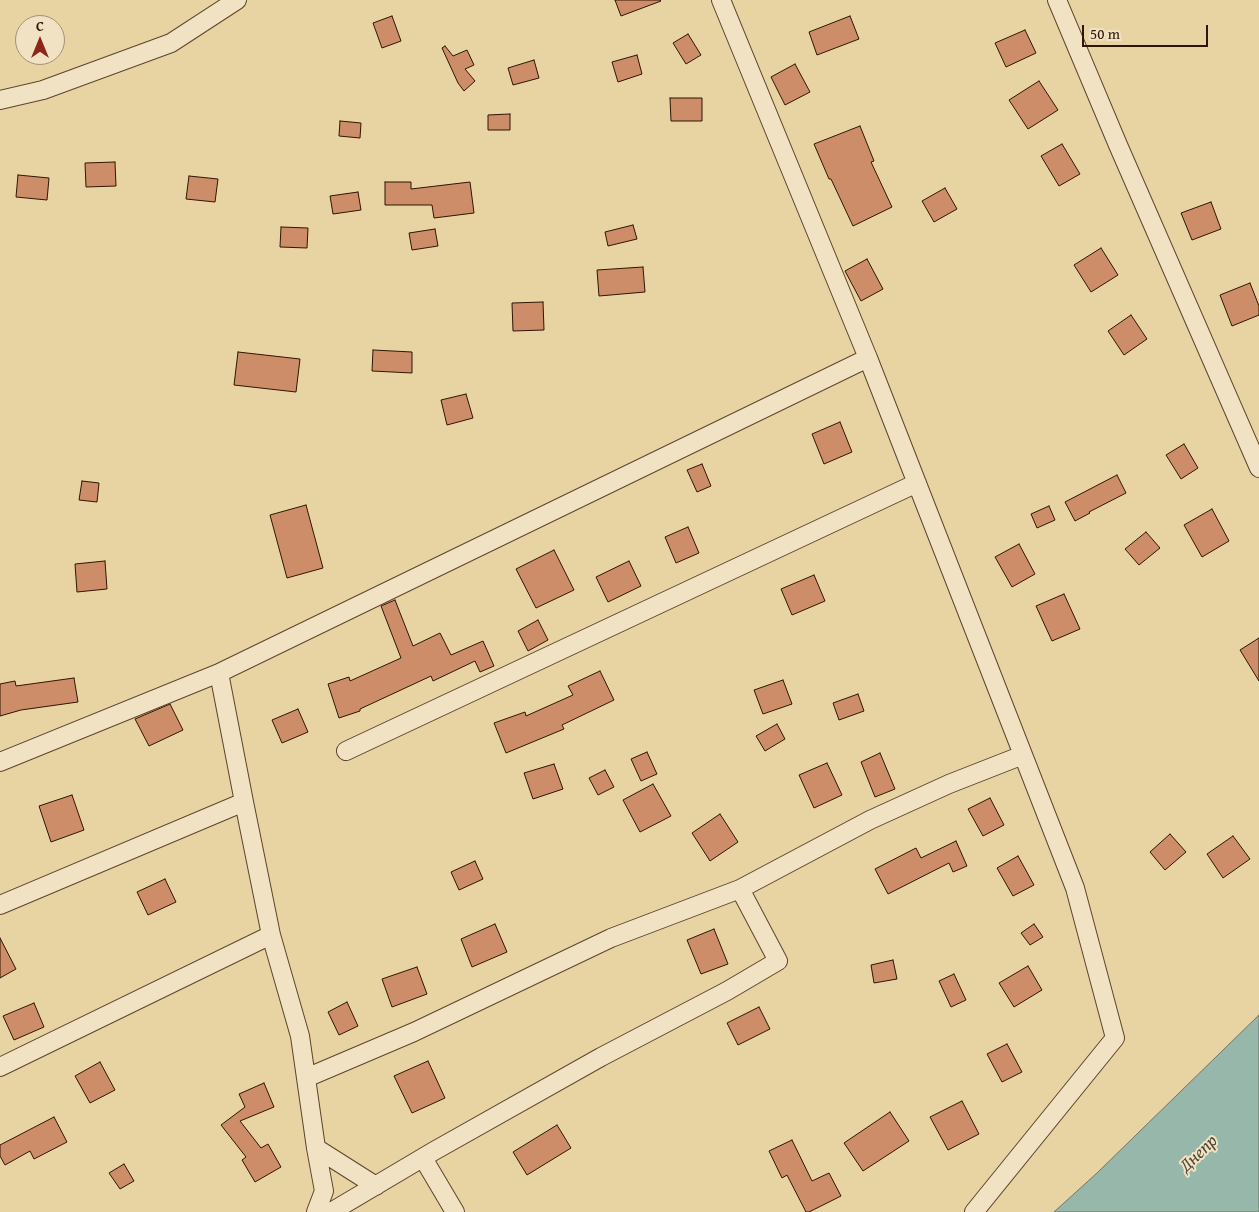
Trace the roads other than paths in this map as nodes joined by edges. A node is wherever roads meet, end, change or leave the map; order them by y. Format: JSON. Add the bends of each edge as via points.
{"nodes":[{"id":1,"x":238,"y":0,"type":"edge"},
{"id":2,"x":721,"y":0,"type":"edge"},
{"id":3,"x":1057,"y":0,"type":"edge"},
{"id":4,"x":0,"y":100,"type":"edge"},
{"id":5,"x":868,"y":358,"type":"junction"},
{"id":6,"x":1259,"y":468,"type":"edge"},
{"id":7,"x":917,"y":483,"type":"junction"},
{"id":8,"x":219,"y":673,"type":"junction"},
{"id":9,"x":346,"y":751,"type":"dead end"},
{"id":10,"x":1023,"y":755,"type":"junction"},
{"id":11,"x":0,"y":762,"type":"edge"},
{"id":12,"x":244,"y":802,"type":"junction"},
{"id":13,"x":740,"y":889,"type":"junction"},
{"id":14,"x":0,"y":905,"type":"edge"},
{"id":15,"x":271,"y":935,"type":"junction"},
{"id":16,"x":0,"y":1067,"type":"edge"},
{"id":17,"x":306,"y":1078,"type":"junction"},
{"id":18,"x":316,"y":1148,"type":"junction"},
{"id":19,"x":423,"y":1158,"type":"junction"},
{"id":20,"x":376,"y":1186,"type":"junction"},
{"id":21,"x":316,"y":1212,"type":"edge"},
{"id":22,"x":331,"y":1212,"type":"edge"},
{"id":23,"x":455,"y":1212,"type":"edge"},
{"id":24,"x":974,"y":1212,"type":"edge"}],
"edges":[{"from":1,"to":4,"type":"street","via":[[171,43],[43,90]]},
{"from":2,"to":5,"type":"street"},
{"from":3,"to":6,"type":"street"},
{"from":5,"to":7,"type":"street"},
{"from":5,"to":8,"type":"street"},
{"from":7,"to":9,"type":"street"},
{"from":7,"to":10,"type":"street"},
{"from":8,"to":11,"type":"street"},
{"from":8,"to":12,"type":"street"},
{"from":10,"to":13,"type":"street","via":[[870,820]]},
{"from":10,"to":24,"type":"street","via":[[1075,888],[1115,1038]]},
{"from":12,"to":14,"type":"street"},
{"from":12,"to":15,"type":"street"},
{"from":13,"to":17,"type":"street","via":[[611,938],[414,1032]]},
{"from":13,"to":19,"type":"street","via":[[778,961]]},
{"from":15,"to":16,"type":"street"},
{"from":15,"to":17,"type":"street","via":[[300,1036]]},
{"from":17,"to":18,"type":"street"},
{"from":18,"to":20,"type":"street"},
{"from":18,"to":21,"type":"street","via":[[324,1191]]},
{"from":19,"to":20,"type":"street"},
{"from":19,"to":23,"type":"street"},
{"from":20,"to":22,"type":"street"}]}
